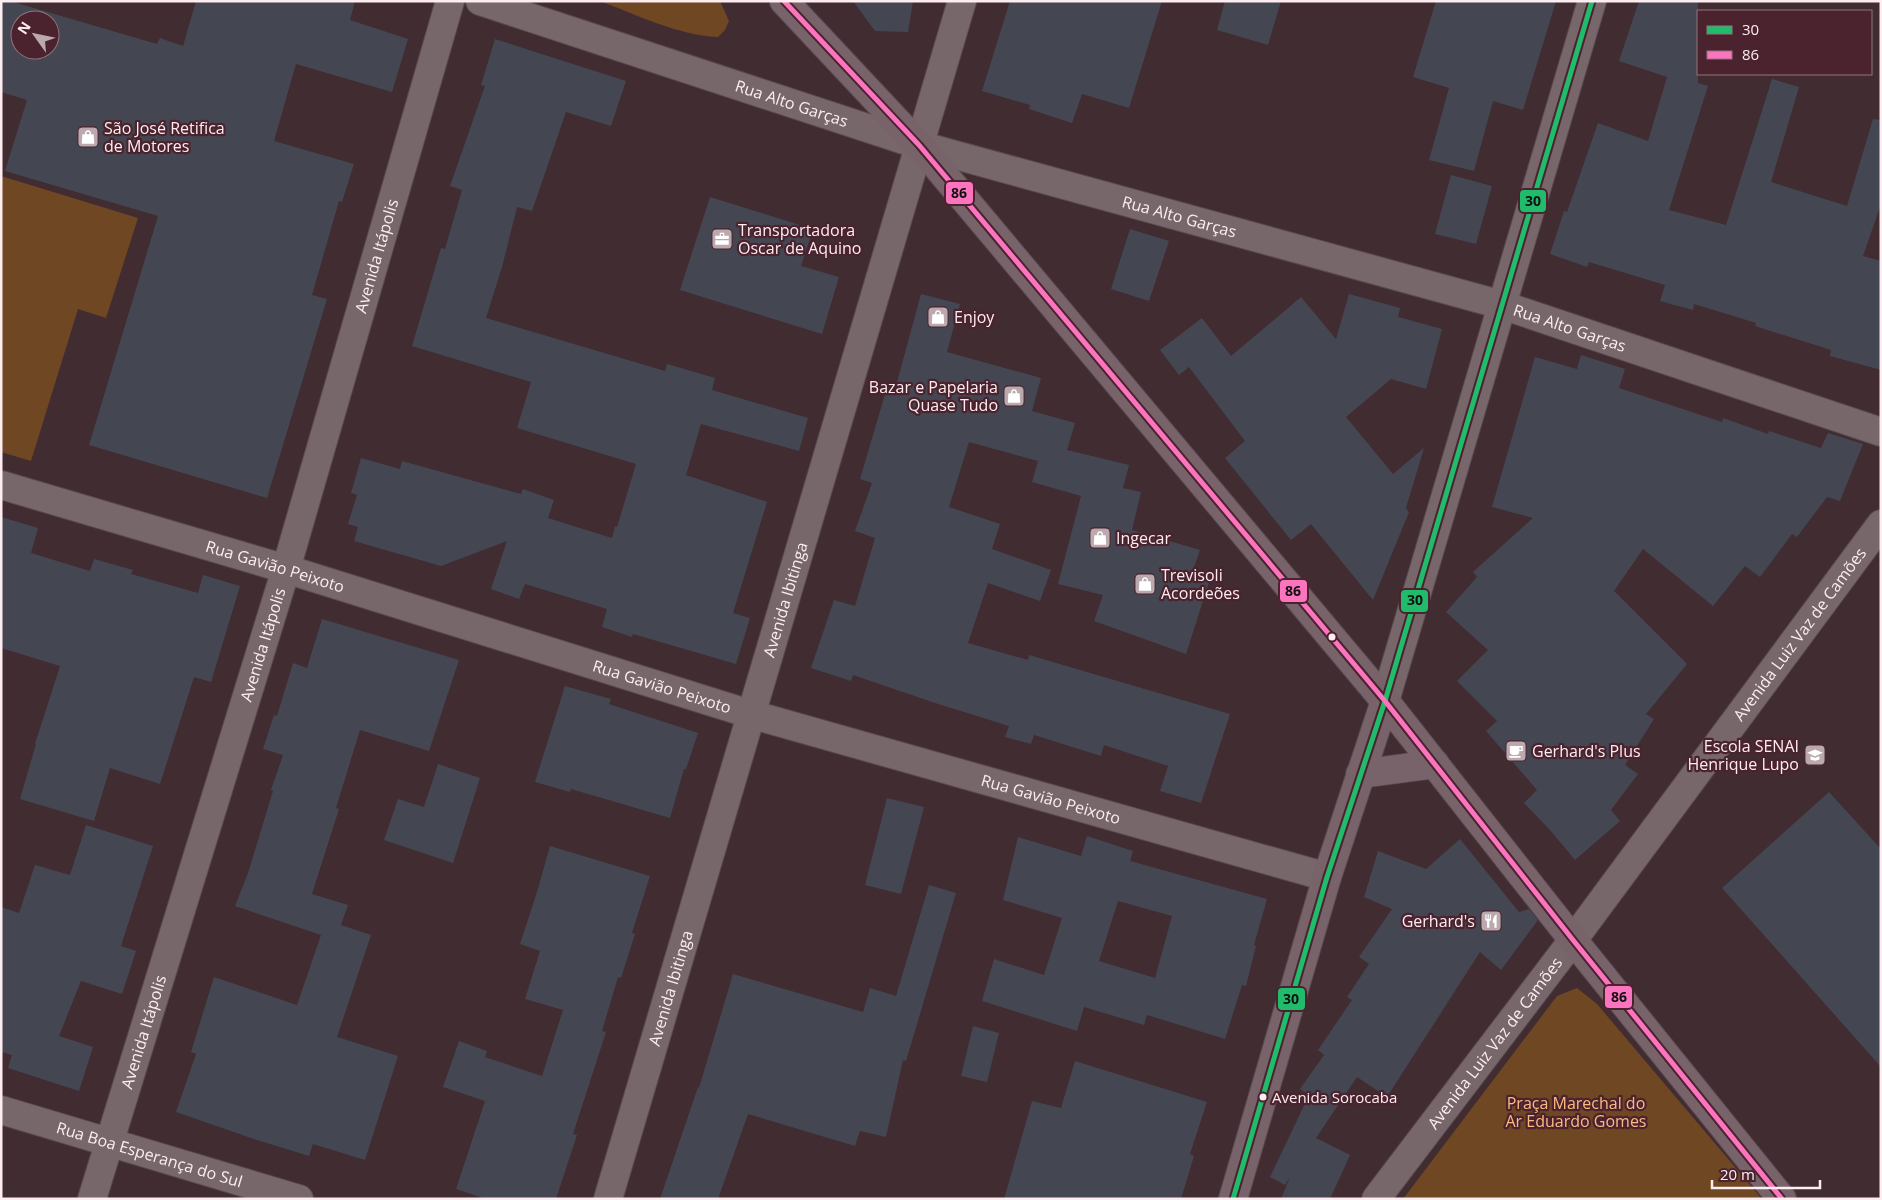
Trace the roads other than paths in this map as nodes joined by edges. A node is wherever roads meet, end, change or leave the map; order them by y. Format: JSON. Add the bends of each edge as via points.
{"nodes":[{"id":1,"x":450,"y":1,"type":"edge"},
{"id":2,"x":480,"y":1,"type":"edge"},
{"id":3,"x":784,"y":1,"type":"edge"},
{"id":4,"x":962,"y":1,"type":"edge"},
{"id":5,"x":1592,"y":1,"type":"edge"},
{"id":6,"x":919,"y":145,"type":"junction"},
{"id":7,"x":1502,"y":305,"type":"junction"},
{"id":8,"x":1881,"y":432,"type":"edge"},
{"id":9,"x":1,"y":485,"type":"edge"},
{"id":10,"x":1881,"y":524,"type":"edge"},
{"id":11,"x":286,"y":569,"type":"junction"},
{"id":12,"x":1385,"y":701,"type":"junction"},
{"id":13,"x":750,"y":714,"type":"junction"},
{"id":14,"x":1435,"y":764,"type":"junction"},
{"id":15,"x":1360,"y":774,"type":"junction"},
{"id":16,"x":1327,"y":877,"type":"junction"},
{"id":17,"x":1573,"y":940,"type":"junction"},
{"id":18,"x":1,"y":1110,"type":"edge"},
{"id":19,"x":109,"y":1141,"type":"junction"},
{"id":20,"x":92,"y":1199,"type":"edge"},
{"id":21,"x":299,"y":1199,"type":"edge"},
{"id":22,"x":608,"y":1199,"type":"edge"},
{"id":23,"x":1232,"y":1199,"type":"edge"},
{"id":24,"x":1376,"y":1199,"type":"edge"},
{"id":25,"x":1782,"y":1199,"type":"edge"}],
"edges":[{"from":1,"to":11,"type":"street","name":"Avenida Itápolis"},
{"from":2,"to":6,"type":"street","name":"Rua Alto Garças"},
{"from":3,"to":6,"type":"main road"},
{"from":4,"to":6,"type":"street","name":"Avenida Ibitinga"},
{"from":5,"to":7,"type":"street"},
{"from":6,"to":7,"type":"street","name":"Rua Alto Garças"},
{"from":6,"to":12,"type":"main road"},
{"from":6,"to":13,"type":"street","name":"Avenida Ibitinga"},
{"from":7,"to":8,"type":"street","name":"Rua Alto Garças"},
{"from":7,"to":12,"type":"street"},
{"from":9,"to":11,"type":"street","name":"Rua Gavião Peixoto"},
{"from":10,"to":17,"type":"street","name":"Avenida Luiz Vaz de Camões"},
{"from":11,"to":13,"type":"street","name":"Rua Gavião Peixoto"},
{"from":11,"to":19,"type":"street","name":"Avenida Itápolis"},
{"from":12,"to":14,"type":"main road"},
{"from":12,"to":15,"type":"main road"},
{"from":13,"to":16,"type":"street","name":"Rua Gavião Peixoto"},
{"from":13,"to":22,"type":"street","name":"Avenida Ibitinga"},
{"from":14,"to":15,"type":"main road"},
{"from":14,"to":17,"type":"main road"},
{"from":15,"to":16,"type":"main road"},
{"from":16,"to":23,"type":"main road"},
{"from":17,"to":24,"type":"street","name":"Avenida Luiz Vaz de Camões"},
{"from":17,"to":25,"type":"main road"},
{"from":18,"to":19,"type":"street","name":"Rua Boa Esperança do Sul"},
{"from":19,"to":20,"type":"street","name":"Avenida Itápolis"},
{"from":19,"to":21,"type":"street","name":"Rua Boa Esperança do Sul"}]}
